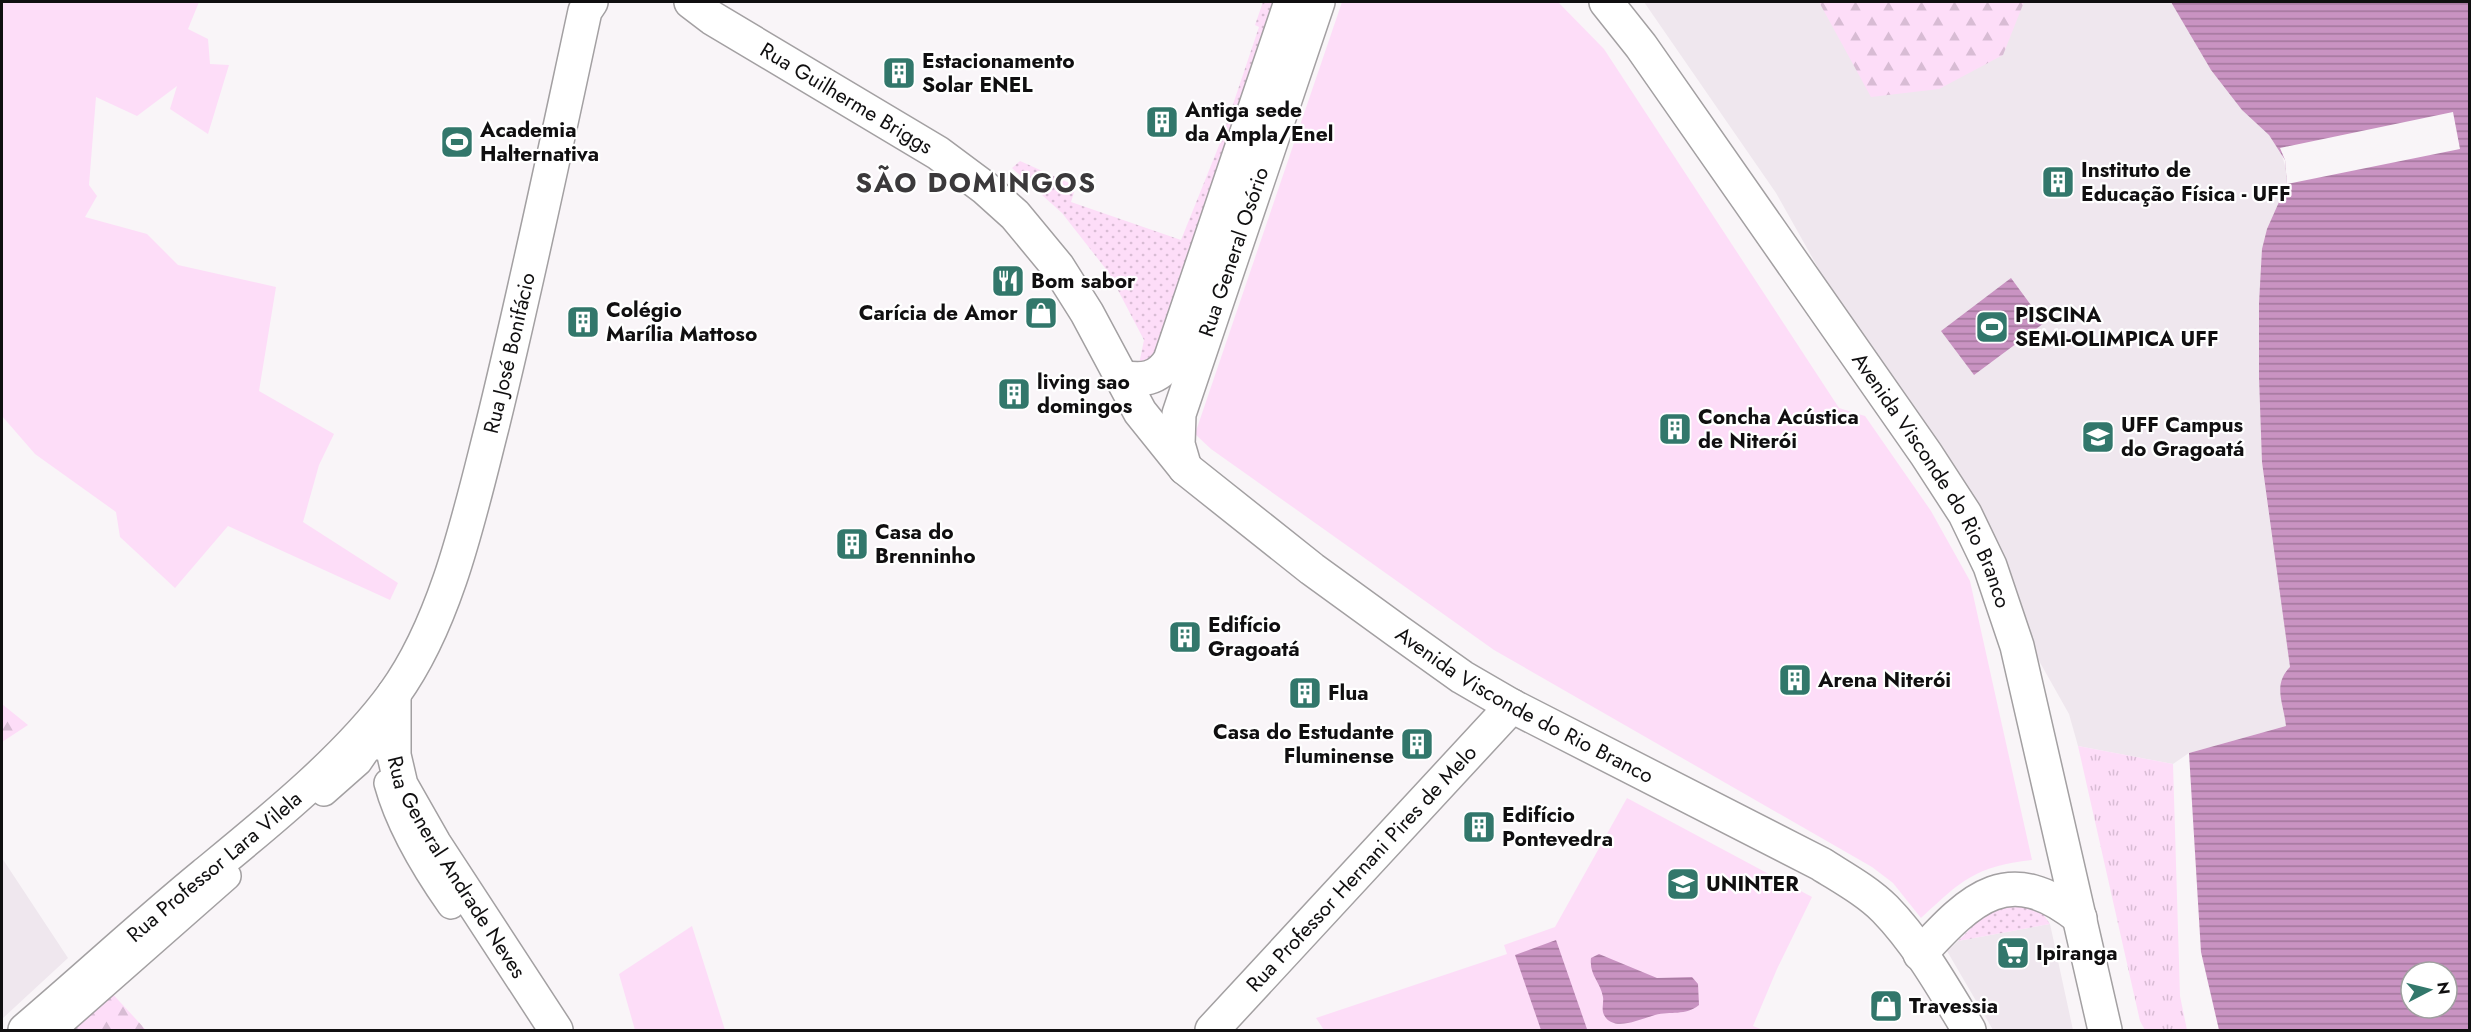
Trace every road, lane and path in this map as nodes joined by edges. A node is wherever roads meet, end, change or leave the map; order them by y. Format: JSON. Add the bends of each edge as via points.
{"nodes":[{"id":1,"x":591,"y":2,"type":"edge"},
{"id":2,"x":691,"y":2,"type":"edge"},
{"id":3,"x":1291,"y":2,"type":"edge"},
{"id":4,"x":1318,"y":2,"type":"edge"},
{"id":5,"x":1606,"y":2,"type":"edge"},
{"id":6,"x":1121,"y":377,"type":"junction"},
{"id":7,"x":1185,"y":468,"type":"junction"},
{"id":8,"x":394,"y":694,"type":"junction"},
{"id":9,"x":1512,"y":706,"type":"junction"},
{"id":10,"x":451,"y":906,"type":"dead end"},
{"id":11,"x":2080,"y":918,"type":"junction"},
{"id":12,"x":1920,"y":954,"type":"junction"},
{"id":13,"x":25,"y":1030,"type":"edge"},
{"id":14,"x":52,"y":1030,"type":"edge"},
{"id":15,"x":556,"y":1030,"type":"edge"},
{"id":16,"x":1212,"y":1030,"type":"edge"},
{"id":17,"x":1969,"y":1030,"type":"edge"},
{"id":18,"x":2106,"y":1030,"type":"edge"}],
"edges":[{"from":1,"to":8,"type":"street","name":"Rua José Bonifácio","via":[[585,11],[481,471],[434,618]]},
{"from":2,"to":6,"type":"street","name":"Rua Guilherme Briggs","via":[[938,153],[985,188],[1015,215],[1058,267],[1088,313]]},
{"from":3,"to":6,"type":"street","name":"Rua General Osório","via":[[1170,360],[1165,369],[1149,378]]},
{"from":4,"to":7,"type":"street","name":"Rua General Osório","via":[[1179,414],[1178,444]]},
{"from":5,"to":11,"type":"street","name":"Avenida Visconde do Rio Branco","via":[[1885,392],[1965,514],[1990,566],[2018,646]]},
{"from":6,"to":7,"type":"street","name":"Avenida Visconde do Rio Branco","via":[[1145,420]]},
{"from":7,"to":9,"type":"street","name":"Avenida Visconde do Rio Branco","via":[[1312,569],[1462,677]]},
{"from":8,"to":13,"type":"street","name":"Rua Professor Lara Vilela","via":[[302,791]]},
{"from":8,"to":15,"type":"street","name":"Rua General Andrade Neves","via":[[394,755],[401,785],[434,843]]},
{"from":9,"to":12,"type":"street","name":"Avenida Visconde do Rio Branco","via":[[1821,864],[1884,908]]},
{"from":9,"to":16,"type":"street","name":"Rua Professor Hernani Pires de Melo"},
{"from":10,"to":14,"type":"street","via":[[394,806],[376,736],[358,762]]},
{"from":11,"to":12,"type":"street","via":[[2060,902],[2038,892],[2001,891],[1963,909]]},
{"from":11,"to":18,"type":"street","name":"Avenida Visconde do Rio Branco"},
{"from":12,"to":17,"type":"street","name":"Avenida Visconde do Rio Branco"}]}
